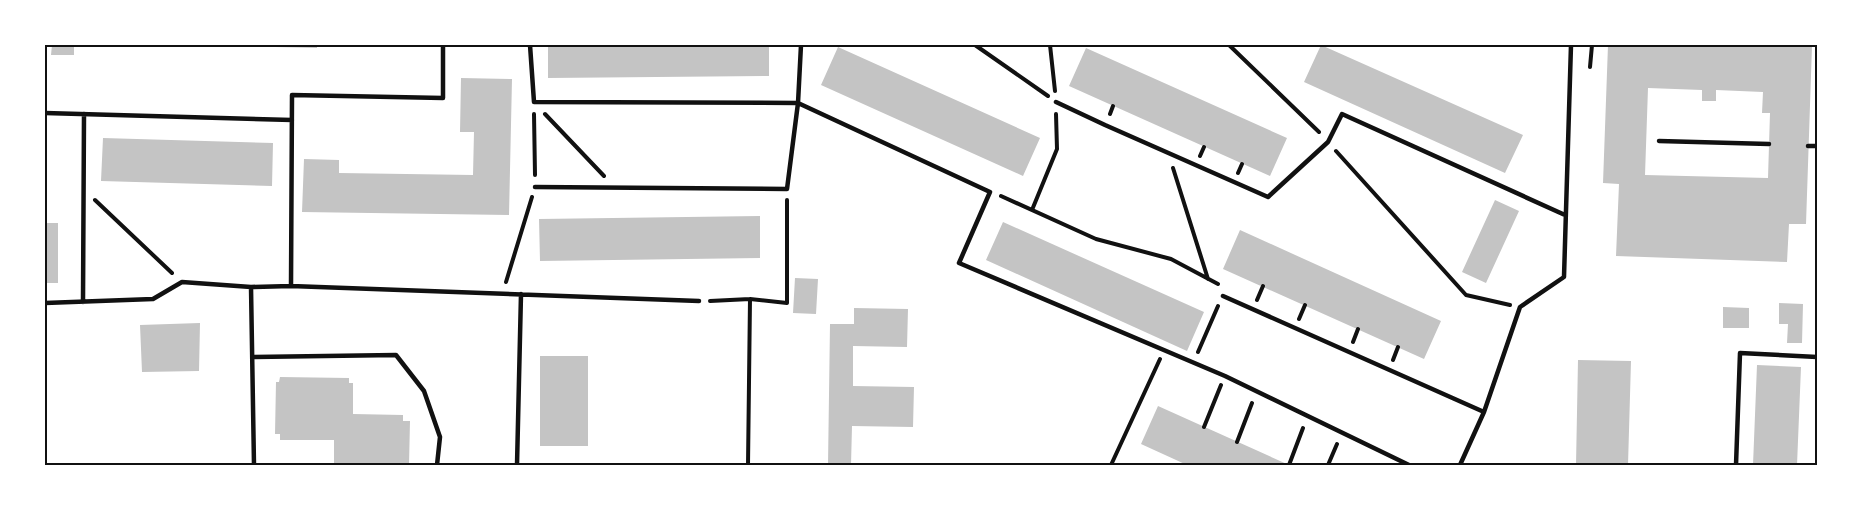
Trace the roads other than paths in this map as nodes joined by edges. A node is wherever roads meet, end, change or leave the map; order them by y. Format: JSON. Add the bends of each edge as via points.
{"nodes":[{"id":1,"x":443,"y":45,"type":"edge"},
{"id":2,"x":530,"y":45,"type":"edge"},
{"id":3,"x":801,"y":45,"type":"edge"},
{"id":4,"x":1571,"y":45,"type":"edge"},
{"id":5,"x":1056,"y":102,"type":"road end"},
{"id":6,"x":798,"y":103,"type":"junction"},
{"id":7,"x":45,"y":113,"type":"edge"},
{"id":8,"x":84,"y":114,"type":"junction"},
{"id":9,"x":292,"y":120,"type":"junction"},
{"id":10,"x":1659,"y":141,"type":"dead end"},
{"id":11,"x":1769,"y":144,"type":"dead end"},
{"id":12,"x":1809,"y":146,"type":"dead end"},
{"id":13,"x":1817,"y":146,"type":"edge"},
{"id":14,"x":536,"y":187,"type":"dead end"},
{"id":15,"x":1565,"y":215,"type":"junction"},
{"id":16,"x":291,"y":286,"type":"junction"},
{"id":17,"x":251,"y":287,"type":"junction"},
{"id":18,"x":521,"y":294,"type":"junction"},
{"id":19,"x":1223,"y":296,"type":"road end"},
{"id":20,"x":699,"y":301,"type":"road end"},
{"id":21,"x":83,"y":302,"type":"junction"},
{"id":22,"x":45,"y":303,"type":"edge"},
{"id":23,"x":253,"y":357,"type":"junction"},
{"id":24,"x":1817,"y":357,"type":"edge"},
{"id":25,"x":1484,"y":412,"type":"junction"},
{"id":26,"x":254,"y":465,"type":"edge"},
{"id":27,"x":437,"y":465,"type":"edge"},
{"id":28,"x":518,"y":465,"type":"edge"},
{"id":29,"x":1409,"y":465,"type":"edge"},
{"id":30,"x":1460,"y":465,"type":"edge"},
{"id":31,"x":1736,"y":465,"type":"edge"}],
"edges":[{"from":1,"to":9,"type":"lane","via":[[443,98],[292,96]]},
{"from":2,"to":6,"type":"lane","via":[[534,102]]},
{"from":3,"to":6,"type":"lane"},
{"from":4,"to":15,"type":"lane"},
{"from":5,"to":15,"type":"lane","via":[[1268,197],[1328,142],[1342,114]]},
{"from":6,"to":14,"type":"lane","via":[[787,189]]},
{"from":6,"to":29,"type":"lane","via":[[990,192],[959,263],[1225,376]]},
{"from":7,"to":8,"type":"lane"},
{"from":8,"to":9,"type":"lane"},
{"from":8,"to":21,"type":"lane"},
{"from":9,"to":16,"type":"lane"},
{"from":10,"to":11,"type":"lane"},
{"from":12,"to":13,"type":"lane"},
{"from":15,"to":25,"type":"lane","via":[[1564,277],[1520,307]]},
{"from":16,"to":17,"type":"lane"},
{"from":16,"to":18,"type":"lane"},
{"from":17,"to":21,"type":"lane","via":[[182,282],[153,299]]},
{"from":17,"to":23,"type":"lane"},
{"from":18,"to":20,"type":"lane"},
{"from":18,"to":28,"type":"lane"},
{"from":19,"to":25,"type":"lane"},
{"from":21,"to":22,"type":"lane"},
{"from":23,"to":26,"type":"lane"},
{"from":23,"to":27,"type":"lane","via":[[396,355],[424,391],[440,437]]},
{"from":24,"to":31,"type":"lane","via":[[1740,353]]},
{"from":25,"to":30,"type":"lane"}]}
